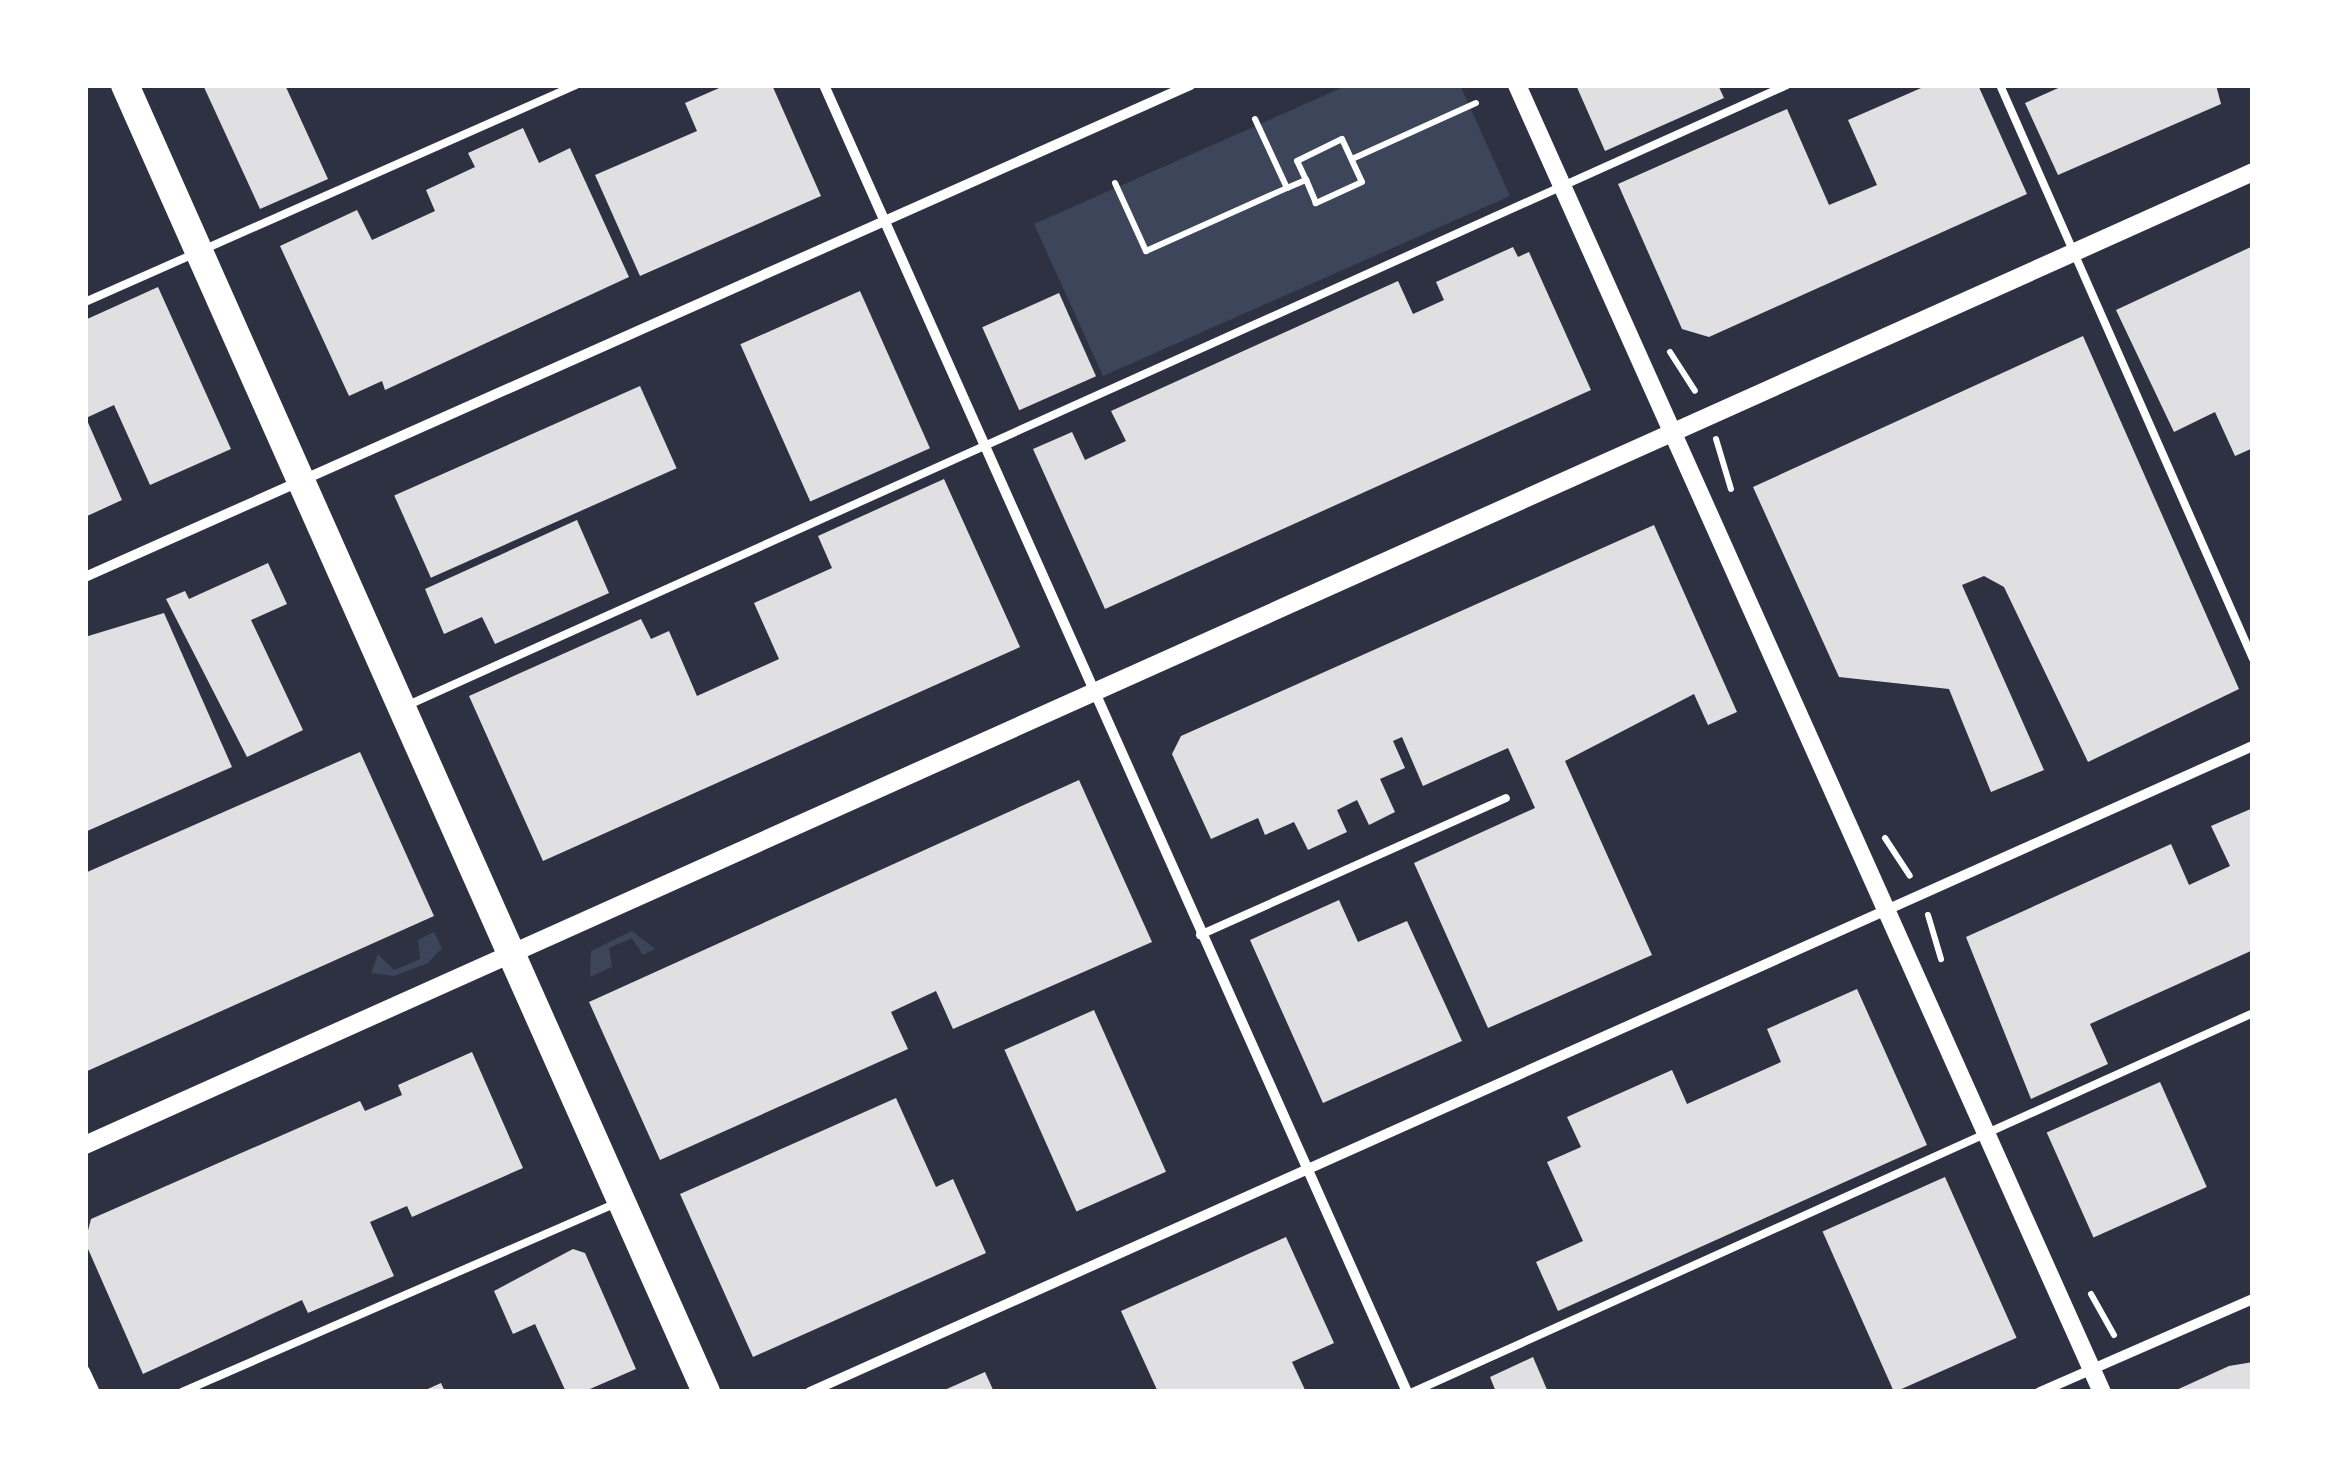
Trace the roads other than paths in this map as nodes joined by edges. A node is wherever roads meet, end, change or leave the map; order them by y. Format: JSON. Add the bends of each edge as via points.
{"nodes":[{"id":1,"x":125,"y":85,"type":"edge"},
{"id":2,"x":576,"y":85,"type":"edge"},
{"id":3,"x":824,"y":85,"type":"edge"},
{"id":4,"x":1190,"y":85,"type":"edge"},
{"id":5,"x":1518,"y":85,"type":"edge"},
{"id":6,"x":1787,"y":85,"type":"edge"},
{"id":7,"x":2000,"y":85,"type":"edge"},
{"id":8,"x":2253,"y":172,"type":"edge"},
{"id":9,"x":1562,"y":187,"type":"junction"},
{"id":10,"x":883,"y":222,"type":"junction"},
{"id":11,"x":2074,"y":250,"type":"junction"},
{"id":12,"x":200,"y":251,"type":"junction"},
{"id":13,"x":85,"y":302,"type":"edge"},
{"id":14,"x":1671,"y":431,"type":"junction"},
{"id":15,"x":984,"y":446,"type":"junction"},
{"id":16,"x":306,"y":480,"type":"junction"},
{"id":17,"x":85,"y":577,"type":"edge"},
{"id":18,"x":2253,"y":659,"type":"edge"},
{"id":19,"x":1092,"y":694,"type":"junction"},
{"id":20,"x":406,"y":706,"type":"junction"},
{"id":21,"x":2253,"y":746,"type":"edge"},
{"id":22,"x":1506,"y":798,"type":"dead end"},
{"id":23,"x":1890,"y":908,"type":"junction"},
{"id":24,"x":1200,"y":935,"type":"junction"},
{"id":25,"x":515,"y":952,"type":"junction"},
{"id":26,"x":2253,"y":1014,"type":"edge"},
{"id":27,"x":1988,"y":1134,"type":"junction"},
{"id":28,"x":85,"y":1145,"type":"edge"},
{"id":29,"x":1307,"y":1171,"type":"junction"},
{"id":30,"x":622,"y":1200,"type":"junction"},
{"id":31,"x":2253,"y":1299,"type":"edge"},
{"id":32,"x":2091,"y":1369,"type":"junction"},
{"id":33,"x":85,"y":1371,"type":"edge"},
{"id":34,"x":95,"y":1392,"type":"edge"},
{"id":35,"x":182,"y":1392,"type":"edge"},
{"id":36,"x":706,"y":1392,"type":"edge"},
{"id":37,"x":810,"y":1392,"type":"edge"},
{"id":38,"x":1410,"y":1392,"type":"edge"},
{"id":39,"x":2040,"y":1392,"type":"edge"},
{"id":40,"x":2102,"y":1392,"type":"edge"}],
"edges":[{"from":1,"to":12,"type":"highway"},
{"from":2,"to":12,"type":"lane"},
{"from":3,"to":10,"type":"street"},
{"from":4,"to":10,"type":"street"},
{"from":5,"to":9,"type":"street"},
{"from":6,"to":9,"type":"lane"},
{"from":7,"to":11,"type":"lane"},
{"from":8,"to":11,"type":"street"},
{"from":9,"to":14,"type":"street"},
{"from":9,"to":15,"type":"lane"},
{"from":10,"to":15,"type":"street"},
{"from":10,"to":16,"type":"street"},
{"from":11,"to":14,"type":"street"},
{"from":11,"to":18,"type":"lane"},
{"from":12,"to":13,"type":"lane"},
{"from":12,"to":16,"type":"highway"},
{"from":14,"to":19,"type":"street"},
{"from":14,"to":23,"type":"street"},
{"from":15,"to":19,"type":"street"},
{"from":15,"to":20,"type":"lane"},
{"from":16,"to":17,"type":"street"},
{"from":16,"to":20,"type":"highway"},
{"from":19,"to":24,"type":"street"},
{"from":19,"to":25,"type":"street"},
{"from":20,"to":25,"type":"highway"},
{"from":21,"to":23,"type":"street"},
{"from":22,"to":24,"type":"lane"},
{"from":23,"to":27,"type":"street"},
{"from":23,"to":29,"type":"street"},
{"from":24,"to":29,"type":"street"},
{"from":25,"to":28,"type":"street"},
{"from":25,"to":30,"type":"highway"},
{"from":26,"to":27,"type":"lane"},
{"from":27,"to":32,"type":"street"},
{"from":27,"to":38,"type":"lane"},
{"from":29,"to":37,"type":"street"},
{"from":29,"to":38,"type":"street"},
{"from":30,"to":35,"type":"lane"},
{"from":30,"to":36,"type":"highway"},
{"from":31,"to":32,"type":"street"},
{"from":32,"to":39,"type":"street"},
{"from":32,"to":40,"type":"street"},
{"from":33,"to":34,"type":"street"}]}
